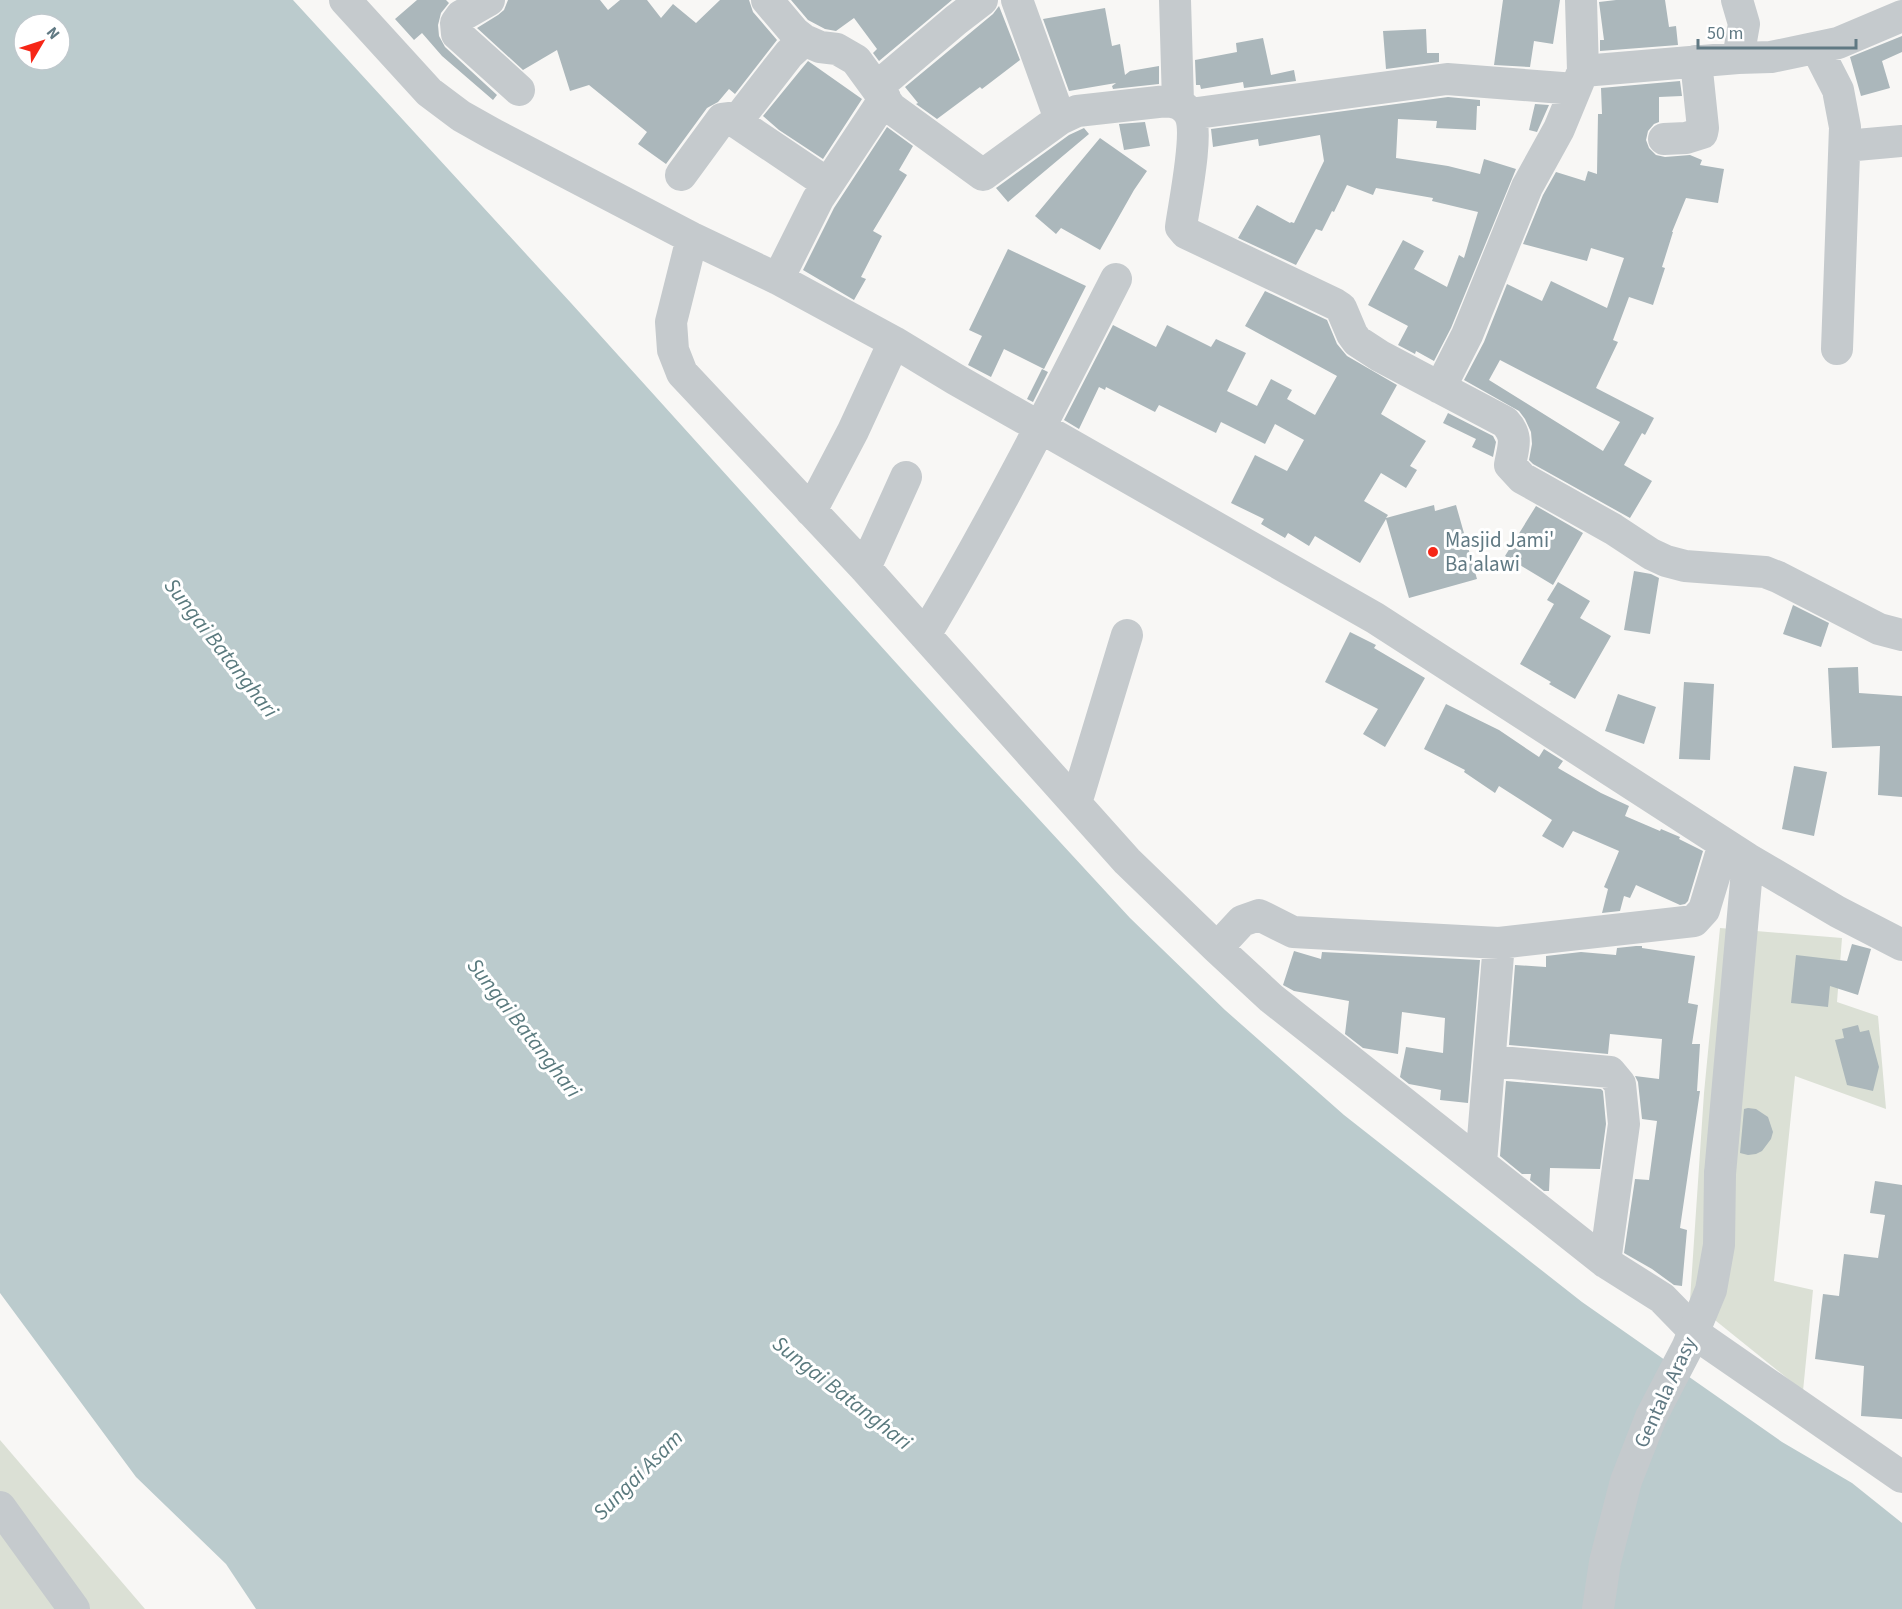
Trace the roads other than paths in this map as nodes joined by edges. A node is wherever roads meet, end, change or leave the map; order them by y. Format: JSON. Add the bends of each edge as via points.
{"nodes":[{"id":1,"x":345,"y":0,"type":"edge"},
{"id":2,"x":489,"y":0,"type":"edge"},
{"id":3,"x":767,"y":0,"type":"edge"},
{"id":4,"x":982,"y":0,"type":"edge"},
{"id":5,"x":1017,"y":0,"type":"edge"},
{"id":6,"x":1175,"y":0,"type":"edge"},
{"id":7,"x":1581,"y":0,"type":"edge"},
{"id":8,"x":1737,"y":0,"type":"edge"},
{"id":9,"x":1902,"y":16,"type":"edge"},
{"id":10,"x":804,"y":40,"type":"junction"},
{"id":11,"x":1817,"y":49,"type":"junction"},
{"id":12,"x":1738,"y":58,"type":"junction"},
{"id":13,"x":1696,"y":61,"type":"junction"},
{"id":14,"x":1579,"y":80,"type":"junction"},
{"id":15,"x":519,"y":90,"type":"dead end"},
{"id":16,"x":880,"y":92,"type":"junction"},
{"id":17,"x":1184,"y":108,"type":"junction"},
{"id":18,"x":1060,"y":119,"type":"junction"},
{"id":19,"x":736,"y":122,"type":"junction"},
{"id":20,"x":1664,"y":139,"type":"dead end"},
{"id":21,"x":1902,"y":141,"type":"edge"},
{"id":22,"x":1845,"y":146,"type":"junction"},
{"id":23,"x":681,"y":175,"type":"dead end"},
{"id":24,"x":828,"y":184,"type":"junction"},
{"id":25,"x":692,"y":238,"type":"junction"},
{"id":26,"x":778,"y":279,"type":"junction"},
{"id":27,"x":1116,"y":279,"type":"dead end"},
{"id":28,"x":894,"y":342,"type":"junction"},
{"id":29,"x":1837,"y":350,"type":"dead end"},
{"id":30,"x":1440,"y":388,"type":"junction"},
{"id":31,"x":1040,"y":427,"type":"junction"},
{"id":32,"x":906,"y":477,"type":"dead end"},
{"id":33,"x":811,"y":511,"type":"junction"},
{"id":34,"x":865,"y":568,"type":"junction"},
{"id":35,"x":1126,"y":634,"type":"dead end"},
{"id":36,"x":925,"y":635,"type":"junction"},
{"id":37,"x":1902,"y":635,"type":"edge"},
{"id":38,"x":1076,"y":803,"type":"junction"},
{"id":39,"x":1736,"y":852,"type":"junction"},
{"id":40,"x":1499,"y":943,"type":"junction"},
{"id":41,"x":1902,"y":945,"type":"edge"},
{"id":42,"x":1217,"y":948,"type":"junction"},
{"id":43,"x":1490,"y":1061,"type":"junction"},
{"id":44,"x":1481,"y":1163,"type":"junction"},
{"id":45,"x":1605,"y":1262,"type":"junction"},
{"id":46,"x":1902,"y":1477,"type":"edge"},
{"id":47,"x":0,"y":1507,"type":"edge"},
{"id":48,"x":74,"y":1609,"type":"edge"},
{"id":49,"x":1598,"y":1609,"type":"edge"}],
"edges":[{"from":1,"to":25,"type":"street","via":[[429,92],[461,116]]},
{"from":2,"to":15,"type":"street","via":[[461,16],[456,23],[457,34]]},
{"from":3,"to":10,"type":"street"},
{"from":4,"to":16,"type":"street"},
{"from":5,"to":18,"type":"street"},
{"from":6,"to":17,"type":"street"},
{"from":7,"to":14,"type":"street"},
{"from":8,"to":12,"type":"street","via":[[1744,24]]},
{"from":9,"to":11,"type":"street"},
{"from":10,"to":16,"type":"street","via":[[837,49],[856,60]]},
{"from":10,"to":19,"type":"street"},
{"from":11,"to":12,"type":"street"},
{"from":11,"to":22,"type":"street","via":[[1838,90]]},
{"from":12,"to":13,"type":"street"},
{"from":13,"to":14,"type":"street"},
{"from":13,"to":20,"type":"street","via":[[1702,133]]},
{"from":14,"to":17,"type":"street","via":[[1447,79]]},
{"from":14,"to":30,"type":"street","via":[[1559,129],[1527,187],[1467,335]]},
{"from":16,"to":18,"type":"street","via":[[891,108],[982,175]]},
{"from":16,"to":24,"type":"street"},
{"from":17,"to":18,"type":"street","via":[[1167,101],[1077,111]]},
{"from":17,"to":30,"type":"street","via":[[1193,130],[1181,227],[1186,233],[1335,304],[1357,341]]},
{"from":19,"to":23,"type":"street","via":[[722,119]]},
{"from":19,"to":24,"type":"street"},
{"from":21,"to":22,"type":"street"},
{"from":22,"to":29,"type":"street"},
{"from":24,"to":26,"type":"street"},
{"from":25,"to":26,"type":"street"},
{"from":25,"to":33,"type":"street","via":[[671,322],[673,350],[682,373]]},
{"from":26,"to":28,"type":"street"},
{"from":27,"to":31,"type":"street"},
{"from":28,"to":31,"type":"street"},
{"from":28,"to":33,"type":"street"},
{"from":30,"to":37,"type":"street","via":[[1512,429],[1515,438],[1510,465],[1522,478],[1651,554],[1685,567],[1765,572],[1879,629]]},
{"from":31,"to":36,"type":"street"},
{"from":31,"to":39,"type":"street","via":[[1375,618]]},
{"from":32,"to":34,"type":"street"},
{"from":33,"to":34,"type":"street"},
{"from":34,"to":36,"type":"street"},
{"from":35,"to":38,"type":"street"},
{"from":36,"to":38,"type":"street"},
{"from":38,"to":42,"type":"street","via":[[1127,861]]},
{"from":39,"to":40,"type":"street","via":[[1694,921]]},
{"from":39,"to":41,"type":"street"},
{"from":39,"to":49,"type":"street","name":"Gentala Arasy","bridge":true,"via":[[1719,1245],[1711,1290],[1687,1348],[1650,1417],[1626,1482],[1605,1562]]},
{"from":40,"to":42,"type":"street","via":[[1293,932],[1259,915],[1242,921]]},
{"from":40,"to":43,"type":"street"},
{"from":42,"to":44,"type":"street","via":[[1271,998]]},
{"from":43,"to":44,"type":"street"},
{"from":43,"to":45,"type":"street","via":[[1610,1072],[1620,1084],[1624,1124]]},
{"from":44,"to":45,"type":"street"},
{"from":45,"to":46,"type":"street","via":[[1662,1298],[1701,1338]]},
{"from":47,"to":48,"type":"street"}]}
